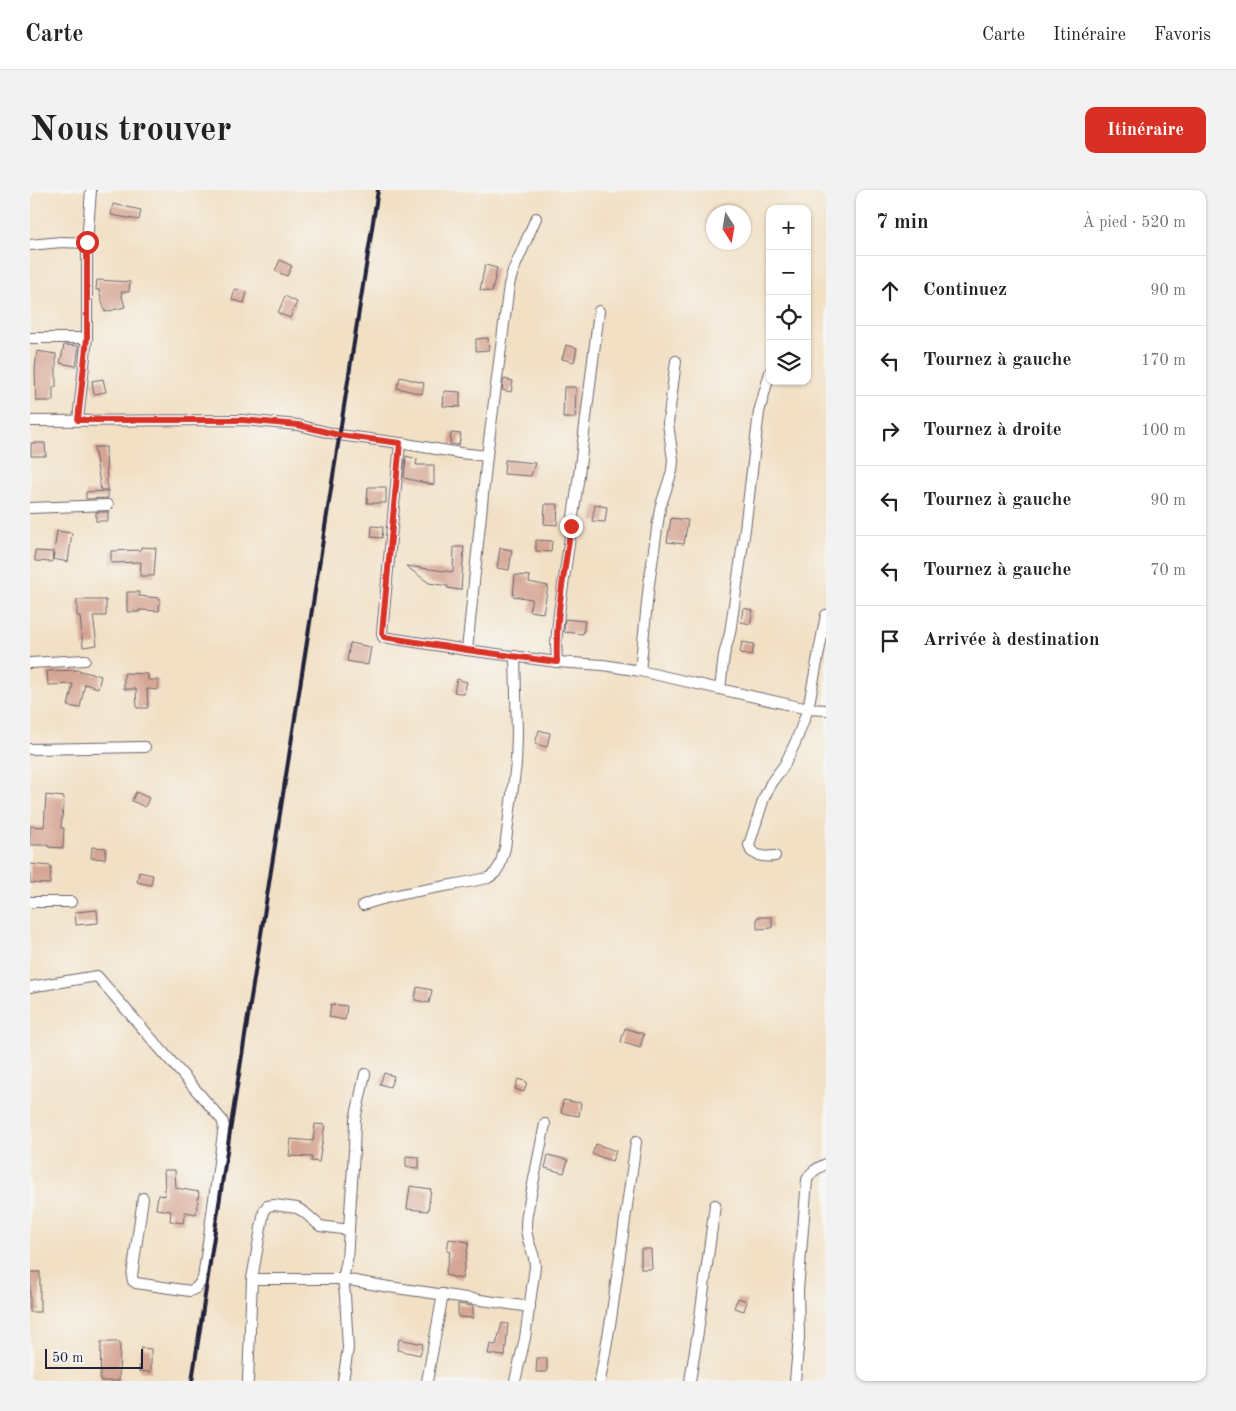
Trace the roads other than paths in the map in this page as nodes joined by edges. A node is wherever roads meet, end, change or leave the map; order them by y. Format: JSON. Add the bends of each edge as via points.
{"nodes":[{"id":1,"x":91,"y":190,"type":"edge"},
{"id":2,"x":536,"y":218,"type":"dead end"},
{"id":3,"x":87,"y":242,"type":"junction"},
{"id":4,"x":30,"y":245,"type":"edge"},
{"id":5,"x":599,"y":311,"type":"dead end"},
{"id":6,"x":30,"y":338,"type":"edge"},
{"id":7,"x":87,"y":338,"type":"junction"},
{"id":8,"x":676,"y":361,"type":"dead end"},
{"id":9,"x":766,"y":385,"type":"edge"},
{"id":10,"x":78,"y":420,"type":"junction"},
{"id":11,"x":30,"y":421,"type":"edge"},
{"id":12,"x":400,"y":443,"type":"junction"},
{"id":13,"x":488,"y":456,"type":"junction"},
{"id":14,"x":108,"y":505,"type":"dead end"},
{"id":15,"x":30,"y":508,"type":"edge"},
{"id":16,"x":826,"y":615,"type":"edge"},
{"id":17,"x":467,"y":650,"type":"junction"},
{"id":18,"x":514,"y":656,"type":"junction"},
{"id":19,"x":85,"y":660,"type":"dead end"},
{"id":20,"x":557,"y":662,"type":"junction"},
{"id":21,"x":30,"y":663,"type":"edge"},
{"id":22,"x":640,"y":671,"type":"junction"},
{"id":23,"x":720,"y":689,"type":"junction"},
{"id":24,"x":808,"y":709,"type":"junction"},
{"id":25,"x":826,"y":710,"type":"edge"},
{"id":26,"x":145,"y":747,"type":"dead end"},
{"id":27,"x":30,"y":749,"type":"edge"},
{"id":28,"x":775,"y":856,"type":"dead end"},
{"id":29,"x":30,"y":902,"type":"edge"},
{"id":30,"x":71,"y":902,"type":"dead end"},
{"id":31,"x":363,"y":905,"type":"dead end"},
{"id":32,"x":30,"y":987,"type":"edge"},
{"id":33,"x":365,"y":1074,"type":"dead end"},
{"id":34,"x":545,"y":1124,"type":"dead end"},
{"id":35,"x":636,"y":1142,"type":"dead end"},
{"id":36,"x":826,"y":1164,"type":"edge"},
{"id":37,"x":143,"y":1198,"type":"dead end"},
{"id":38,"x":715,"y":1205,"type":"dead end"},
{"id":39,"x":349,"y":1230,"type":"junction"},
{"id":40,"x":252,"y":1279,"type":"junction"},
{"id":41,"x":343,"y":1279,"type":"junction"},
{"id":42,"x":443,"y":1294,"type":"junction"},
{"id":43,"x":530,"y":1307,"type":"junction"},
{"id":44,"x":248,"y":1381,"type":"edge"},
{"id":45,"x":343,"y":1381,"type":"edge"},
{"id":46,"x":427,"y":1381,"type":"edge"},
{"id":47,"x":515,"y":1381,"type":"edge"},
{"id":48,"x":600,"y":1381,"type":"edge"},
{"id":49,"x":690,"y":1381,"type":"edge"},
{"id":50,"x":795,"y":1381,"type":"edge"}],
"edges":[{"from":1,"to":3,"type":"street"},
{"from":2,"to":13,"type":"street","via":[[509,285]]},
{"from":3,"to":4,"type":"street"},
{"from":3,"to":7,"type":"street"},
{"from":5,"to":20,"type":"street","via":[[559,613]]},
{"from":6,"to":7,"type":"street"},
{"from":7,"to":10,"type":"street"},
{"from":8,"to":22,"type":"street","via":[[668,423],[672,471],[660,508]]},
{"from":9,"to":23,"type":"street","via":[[759,412],[744,538]]},
{"from":10,"to":11,"type":"street"},
{"from":10,"to":12,"type":"street","via":[[243,420],[298,425],[339,435]]},
{"from":12,"to":13,"type":"street"},
{"from":12,"to":17,"type":"street","via":[[382,633],[389,639]]},
{"from":13,"to":17,"type":"street"},
{"from":14,"to":15,"type":"street"},
{"from":16,"to":24,"type":"street"},
{"from":17,"to":18,"type":"street"},
{"from":18,"to":20,"type":"street"},
{"from":18,"to":31,"type":"street","via":[[516,764],[500,865],[488,878],[402,894]]},
{"from":19,"to":21,"type":"street"},
{"from":20,"to":22,"type":"street"},
{"from":22,"to":23,"type":"street"},
{"from":23,"to":24,"type":"street"},
{"from":24,"to":25,"type":"street"},
{"from":24,"to":28,"type":"street","via":[[796,741],[764,798],[749,845],[756,855]]},
{"from":26,"to":27,"type":"street"},
{"from":29,"to":30,"type":"street"},
{"from":32,"to":37,"type":"street","via":[[97,976],[222,1120],[224,1126],[203,1279],[196,1288],[190,1291],[133,1281]]},
{"from":33,"to":39,"type":"street","via":[[355,1120]]},
{"from":34,"to":43,"type":"street","via":[[526,1225],[535,1256]]},
{"from":35,"to":48,"type":"street"},
{"from":36,"to":50,"type":"street","via":[[807,1180]]},
{"from":38,"to":49,"type":"street"},
{"from":39,"to":40,"type":"street","via":[[320,1226],[297,1208],[267,1206]]},
{"from":39,"to":41,"type":"street"},
{"from":40,"to":41,"type":"street"},
{"from":40,"to":44,"type":"street"},
{"from":41,"to":42,"type":"street"},
{"from":41,"to":45,"type":"street","via":[[348,1348]]},
{"from":42,"to":43,"type":"street"},
{"from":42,"to":46,"type":"street"},
{"from":43,"to":47,"type":"street"}]}
